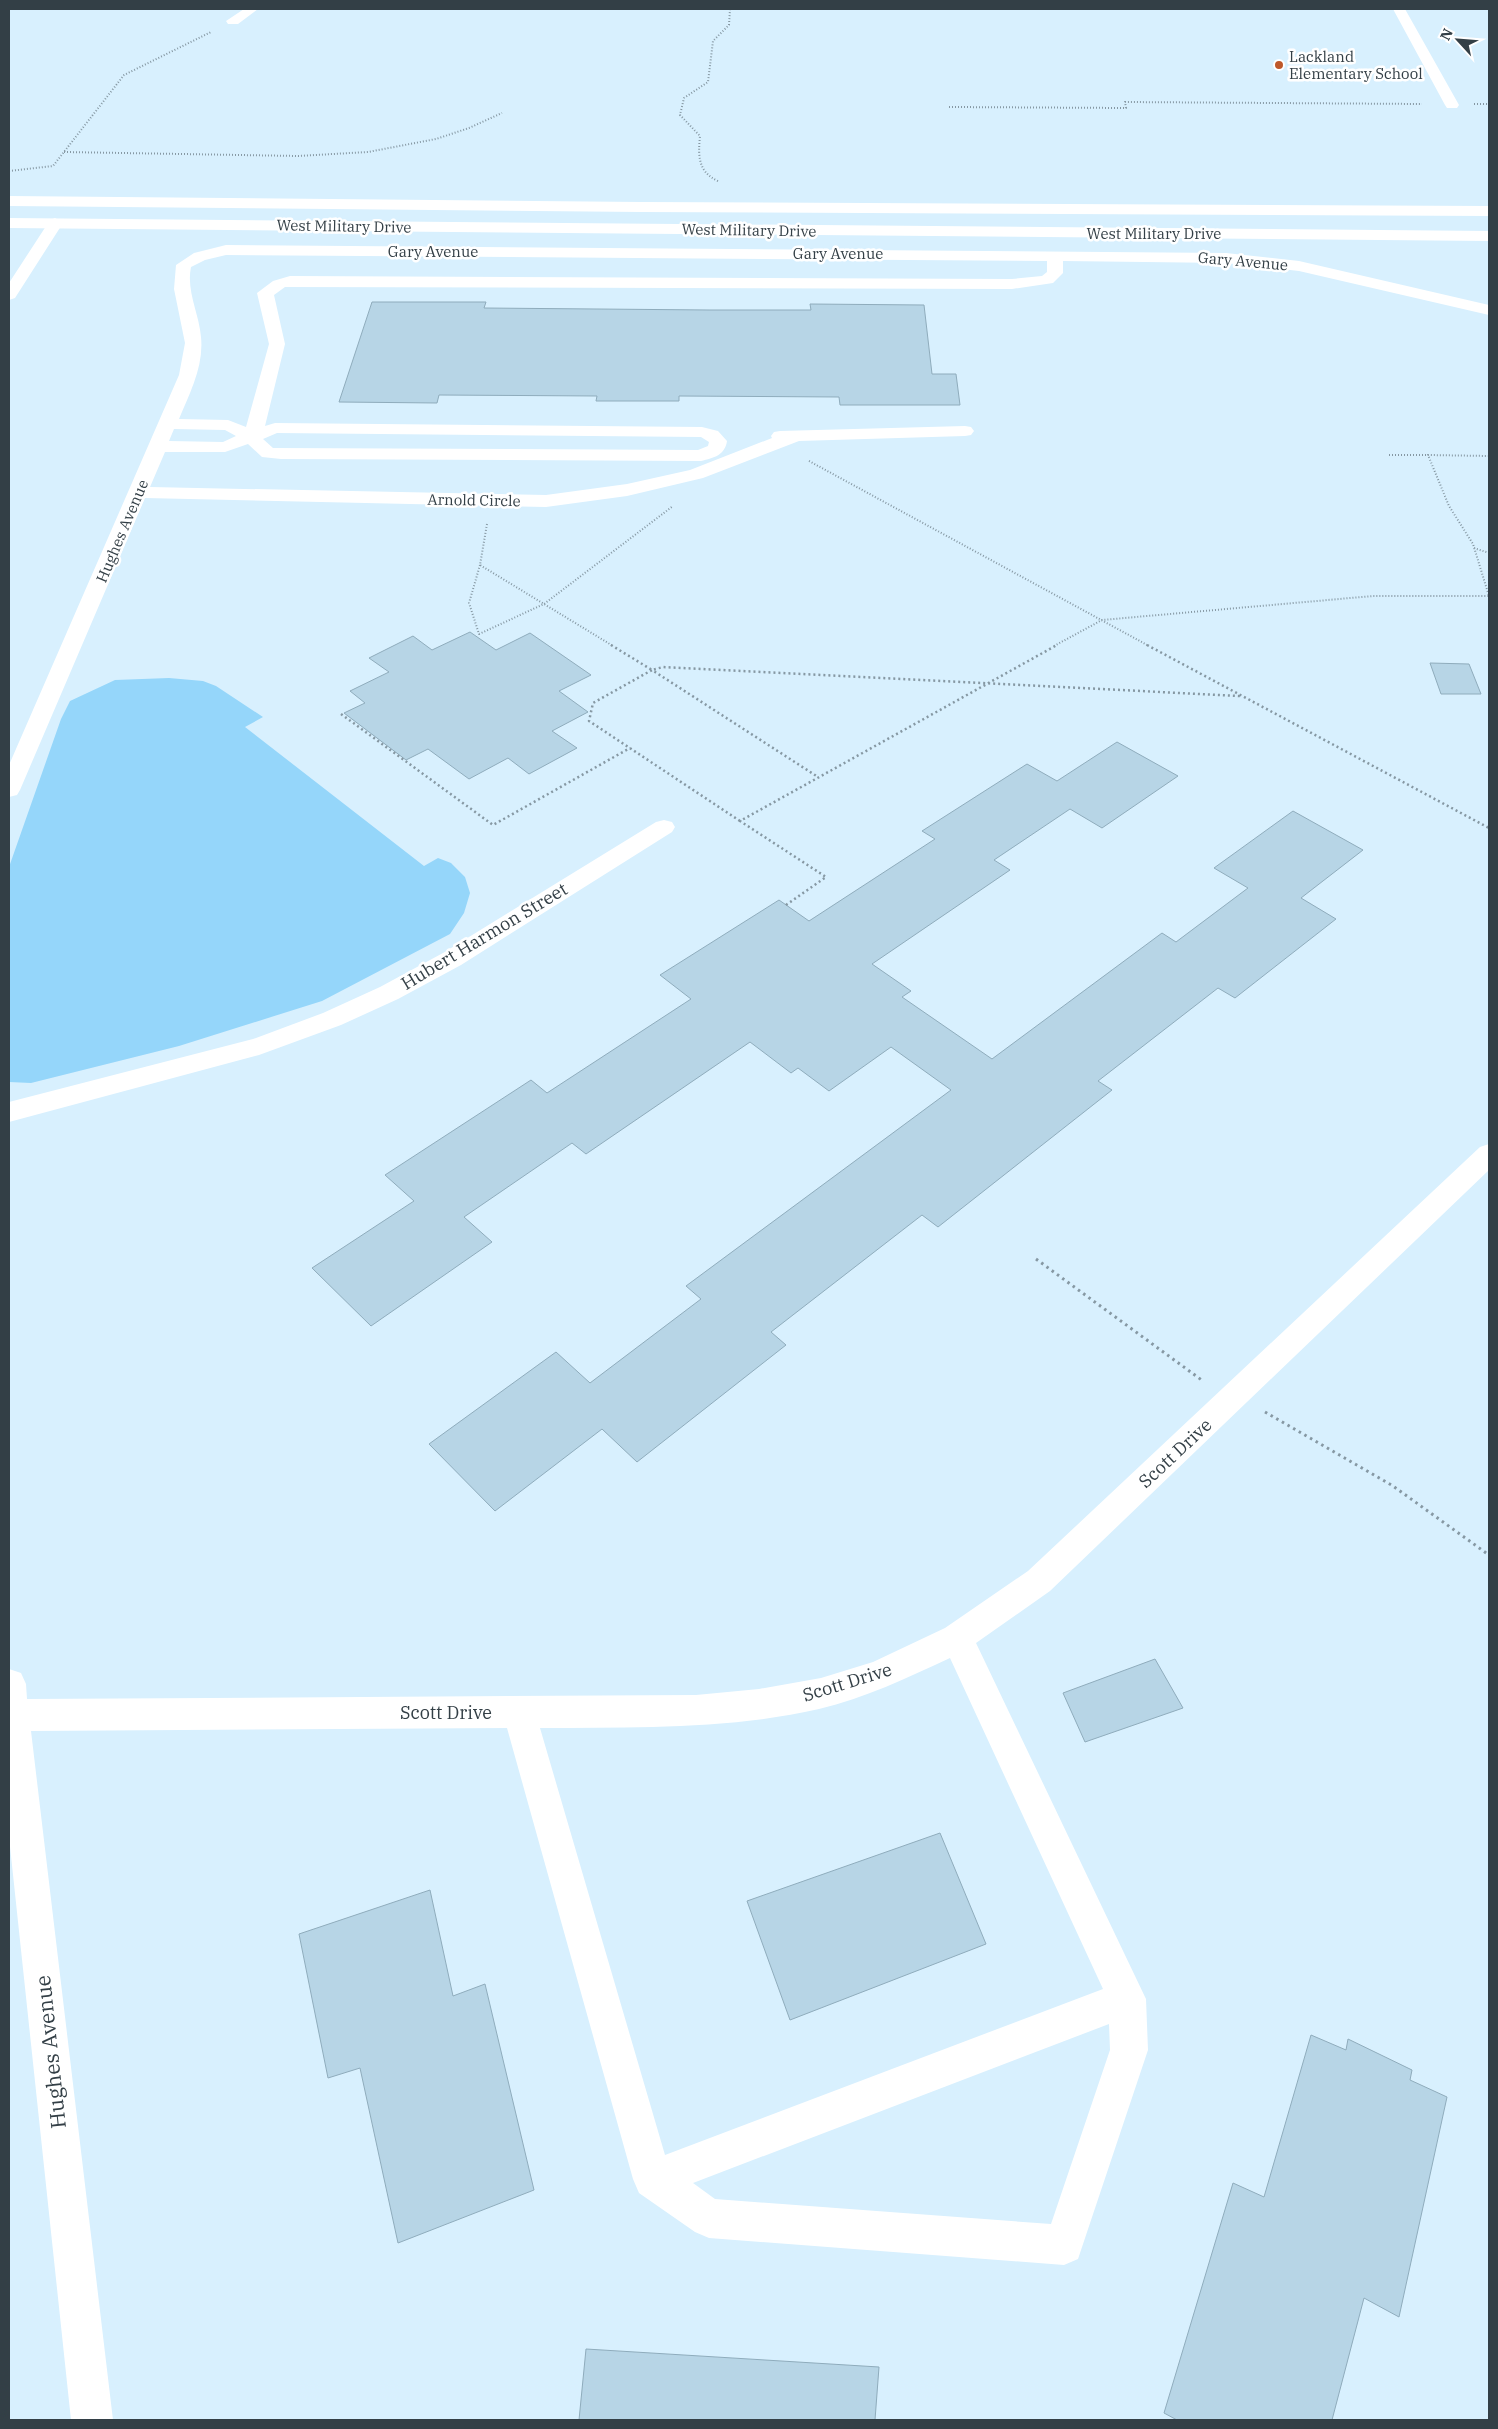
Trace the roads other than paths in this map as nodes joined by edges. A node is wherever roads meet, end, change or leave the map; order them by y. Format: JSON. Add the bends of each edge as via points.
{"nodes":[{"id":1,"x":252,"y":9,"type":"edge"},
{"id":2,"x":1399,"y":9,"type":"edge"},
{"id":3,"x":233,"y":21,"type":"road end"},
{"id":4,"x":1452,"y":104,"type":"road end"},
{"id":5,"x":9,"y":201,"type":"edge"},
{"id":6,"x":1489,"y":211,"type":"edge"},
{"id":7,"x":9,"y":223,"type":"edge"},
{"id":8,"x":55,"y":224,"type":"junction"},
{"id":9,"x":1489,"y":236,"type":"edge"},
{"id":10,"x":638,"y":252,"type":"junction"},
{"id":11,"x":1055,"y":255,"type":"junction"},
{"id":12,"x":184,"y":264,"type":"joint"},
{"id":13,"x":632,"y":283,"type":"junction"},
{"id":14,"x":9,"y":295,"type":"edge"},
{"id":15,"x":1489,"y":310,"type":"edge"},
{"id":16,"x":168,"y":424,"type":"junction"},
{"id":17,"x":965,"y":431,"type":"dead end"},
{"id":18,"x":798,"y":435,"type":"junction"},
{"id":19,"x":251,"y":437,"type":"junction"},
{"id":20,"x":718,"y":441,"type":"junction"},
{"id":21,"x":159,"y":446,"type":"junction"},
{"id":22,"x":688,"y":456,"type":"junction"},
{"id":23,"x":710,"y":468,"type":"junction"},
{"id":24,"x":139,"y":492,"type":"junction"},
{"id":25,"x":9,"y":790,"type":"edge"},
{"id":26,"x":664,"y":827,"type":"dead end"},
{"id":27,"x":9,"y":1112,"type":"edge"},
{"id":28,"x":1489,"y":1154,"type":"edge"},
{"id":29,"x":957,"y":1638,"type":"junction"},
{"id":30,"x":10,"y":1700,"type":"edge"},
{"id":31,"x":519,"y":1712,"type":"junction"},
{"id":32,"x":1127,"y":1999,"type":"junction"},
{"id":33,"x":654,"y":2179,"type":"junction"},
{"id":34,"x":92,"y":2420,"type":"edge"}],
"edges":[{"from":1,"to":3,"type":"street"},
{"from":2,"to":4,"type":"street"},
{"from":5,"to":6,"type":"street","name":"West Military Drive"},
{"from":7,"to":8,"type":"street","name":"West Military Drive"},
{"from":8,"to":9,"type":"street","name":"West Military Drive"},
{"from":8,"to":14,"type":"street"},
{"from":10,"to":11,"type":"street","name":"Gary Avenue"},
{"from":10,"to":12,"type":"street","name":"Gary Avenue","via":[[226,250],[200,256]]},
{"from":10,"to":13,"type":"street"},
{"from":11,"to":13,"type":"street","via":[[1055,274],[1047,280],[1012,284]]},
{"from":11,"to":15,"type":"street","name":"Gary Avenue","via":[[1226,258],[1299,266]]},
{"from":12,"to":16,"type":"street","name":"Hughes Avenue","via":[[181,289],[194,348],[191,367]]},
{"from":13,"to":19,"type":"street","via":[[290,281],[279,284],[265,293],[277,344]]},
{"from":16,"to":19,"type":"street","via":[[228,425]]},
{"from":16,"to":21,"type":"street","name":"Hughes Avenue"},
{"from":17,"to":18,"type":"street"},
{"from":18,"to":20,"type":"street"},
{"from":18,"to":23,"type":"street","name":"Arnold Circle"},
{"from":19,"to":20,"type":"street","via":[[275,428],[702,432]]},
{"from":19,"to":21,"type":"street","via":[[224,447]]},
{"from":19,"to":22,"type":"street","via":[[268,453],[282,454]]},
{"from":20,"to":22,"type":"street","via":[[717,449],[701,456]]},
{"from":21,"to":24,"type":"street","name":"Hughes Avenue"},
{"from":22,"to":23,"type":"street"},
{"from":23,"to":24,"type":"street","name":"Arnold Circle","via":[[627,490],[546,501]]},
{"from":24,"to":25,"type":"street","name":"Hughes Avenue"},
{"from":26,"to":27,"type":"street","name":"Hubert Harmon Street","via":[[452,959],[332,1019],[259,1046]]},
{"from":28,"to":29,"type":"street","name":"Scott Drive","via":[[1039,1581]]},
{"from":29,"to":31,"type":"street","name":"Scott Drive","via":[[880,1675],[821,1693],[759,1704],[696,1710]]},
{"from":29,"to":32,"type":"street"},
{"from":30,"to":31,"type":"street","name":"Scott Drive"},
{"from":30,"to":34,"type":"street","name":"Hughes Avenue"},
{"from":31,"to":33,"type":"street"},
{"from":32,"to":33,"type":"street"},
{"from":32,"to":33,"type":"street","via":[[1129,2050],[1064,2245],[710,2218]]}]}
